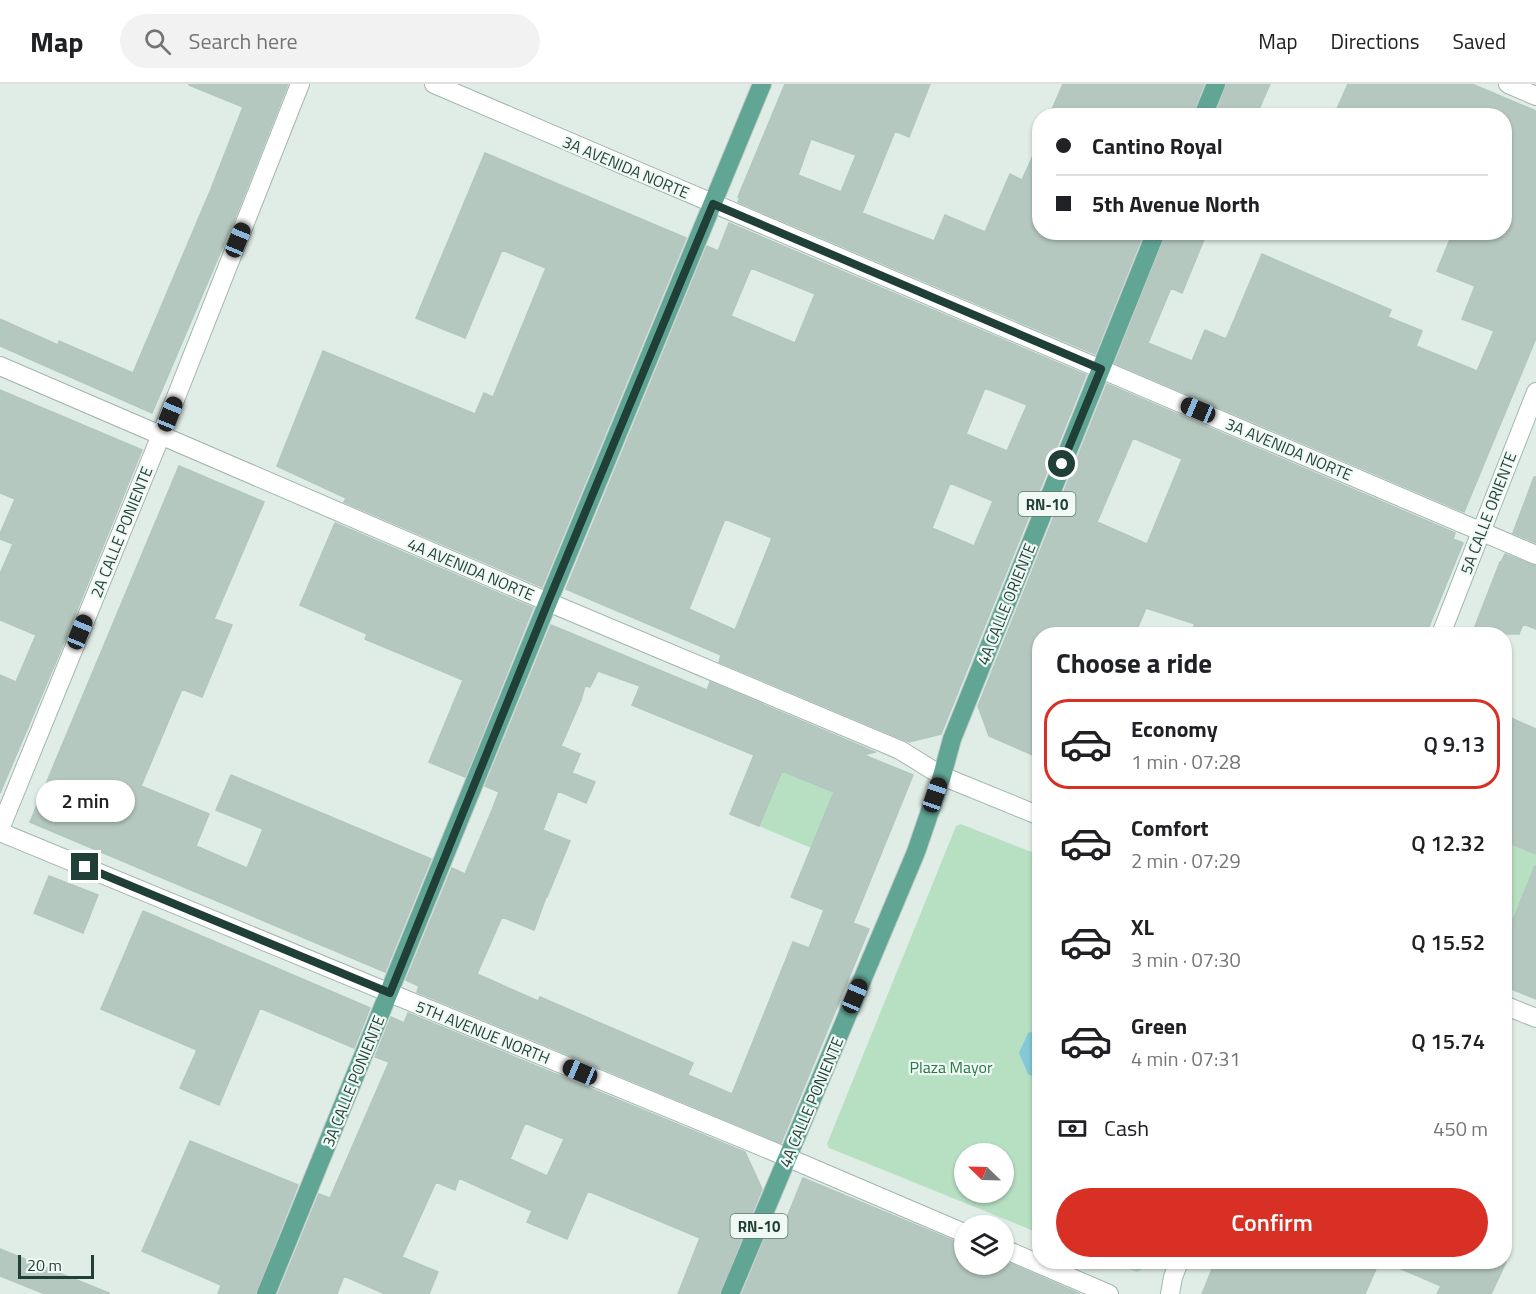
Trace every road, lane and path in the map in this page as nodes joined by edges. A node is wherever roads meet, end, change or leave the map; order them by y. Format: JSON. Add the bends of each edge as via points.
{"nodes":[{"id":1,"x":300,"y":84,"type":"edge"},
{"id":2,"x":434,"y":84,"type":"edge"},
{"id":3,"x":762,"y":84,"type":"edge"},
{"id":4,"x":1216,"y":84,"type":"edge"},
{"id":5,"x":1508,"y":84,"type":"edge"},
{"id":6,"x":1536,"y":96,"type":"edge"},
{"id":7,"x":1206,"y":108,"type":"edge"},
{"id":8,"x":713,"y":204,"type":"junction"},
{"id":9,"x":1153,"y":240,"type":"edge"},
{"id":10,"x":0,"y":366,"type":"edge"},
{"id":11,"x":1101,"y":369,"type":"junction"},
{"id":12,"x":1536,"y":392,"type":"edge"},
{"id":13,"x":161,"y":435,"type":"junction"},
{"id":14,"x":1481,"y":532,"type":"junction"},
{"id":15,"x":1536,"y":555,"type":"edge"},
{"id":16,"x":548,"y":602,"type":"junction"},
{"id":17,"x":1444,"y":627,"type":"edge"},
{"id":18,"x":942,"y":776,"type":"junction"},
{"id":19,"x":1032,"y":813,"type":"edge"},
{"id":20,"x":0,"y":831,"type":"edge"},
{"id":21,"x":390,"y":993,"type":"junction"},
{"id":22,"x":1512,"y":1008,"type":"edge"},
{"id":23,"x":1536,"y":1018,"type":"edge"},
{"id":24,"x":788,"y":1158,"type":"junction"},
{"id":25,"x":954,"y":1229,"type":"edge"},
{"id":26,"x":1014,"y":1253,"type":"edge"},
{"id":27,"x":1032,"y":1261,"type":"edge"},
{"id":28,"x":1051,"y":1269,"type":"edge"},
{"id":29,"x":1176,"y":1269,"type":"edge"},
{"id":30,"x":266,"y":1294,"type":"edge"},
{"id":31,"x":730,"y":1294,"type":"edge"},
{"id":32,"x":1109,"y":1294,"type":"edge"},
{"id":33,"x":1170,"y":1294,"type":"edge"}],
"edges":[{"from":1,"to":13,"type":"street","name":"2A CALLE PONIENTE"},
{"from":2,"to":8,"type":"street","name":"3A AVENIDA NORTE"},
{"from":3,"to":8,"type":"main road","name":"3A CALLE PONIENTE"},
{"from":4,"to":7,"type":"main road"},
{"from":5,"to":6,"type":"street"},
{"from":8,"to":11,"type":"street","name":"3A AVENIDA NORTE"},
{"from":8,"to":16,"type":"main road","name":"3A CALLE PONIENTE"},
{"from":9,"to":11,"type":"main road","name":"4A CALLE ORIENTE","number":"RN-10"},
{"from":10,"to":13,"type":"street","name":"4A AVENIDA NORTE"},
{"from":11,"to":14,"type":"street","name":"3A AVENIDA NORTE"},
{"from":11,"to":18,"type":"main road","name":"4A CALLE ORIENTE","number":"RN-10","via":[[952,740]]},
{"from":12,"to":14,"type":"street","name":"5A CALLE ORIENTE"},
{"from":13,"to":16,"type":"street","name":"4A AVENIDA NORTE"},
{"from":13,"to":20,"type":"street","name":"2A CALLE PONIENTE"},
{"from":14,"to":15,"type":"street","name":"3A AVENIDA NORTE"},
{"from":14,"to":17,"type":"street","name":"5A CALLE ORIENTE"},
{"from":16,"to":18,"type":"street","name":"4A AVENIDA NORTE","via":[[900,750]]},
{"from":16,"to":21,"type":"main road","name":"3A CALLE PONIENTE"},
{"from":18,"to":19,"type":"street","name":"4A AVENIDA NORTE"},
{"from":18,"to":24,"type":"main road","name":"4A CALLE PONIENTE","number":"RN-10","via":[[916,852]]},
{"from":20,"to":21,"type":"street","name":"5TH AVENUE NORTH"},
{"from":21,"to":24,"type":"street","name":"5TH AVENUE NORTH"},
{"from":21,"to":30,"type":"main road","name":"3A CALLE PONIENTE"},
{"from":22,"to":23,"type":"street"},
{"from":24,"to":25,"type":"street","name":"5TH AVENUE NORTH"},
{"from":24,"to":31,"type":"main road","name":"4A CALLE PONIENTE","number":"RN-10"},
{"from":26,"to":27,"type":"street"},
{"from":28,"to":32,"type":"street"},
{"from":29,"to":33,"type":"street"}]}
